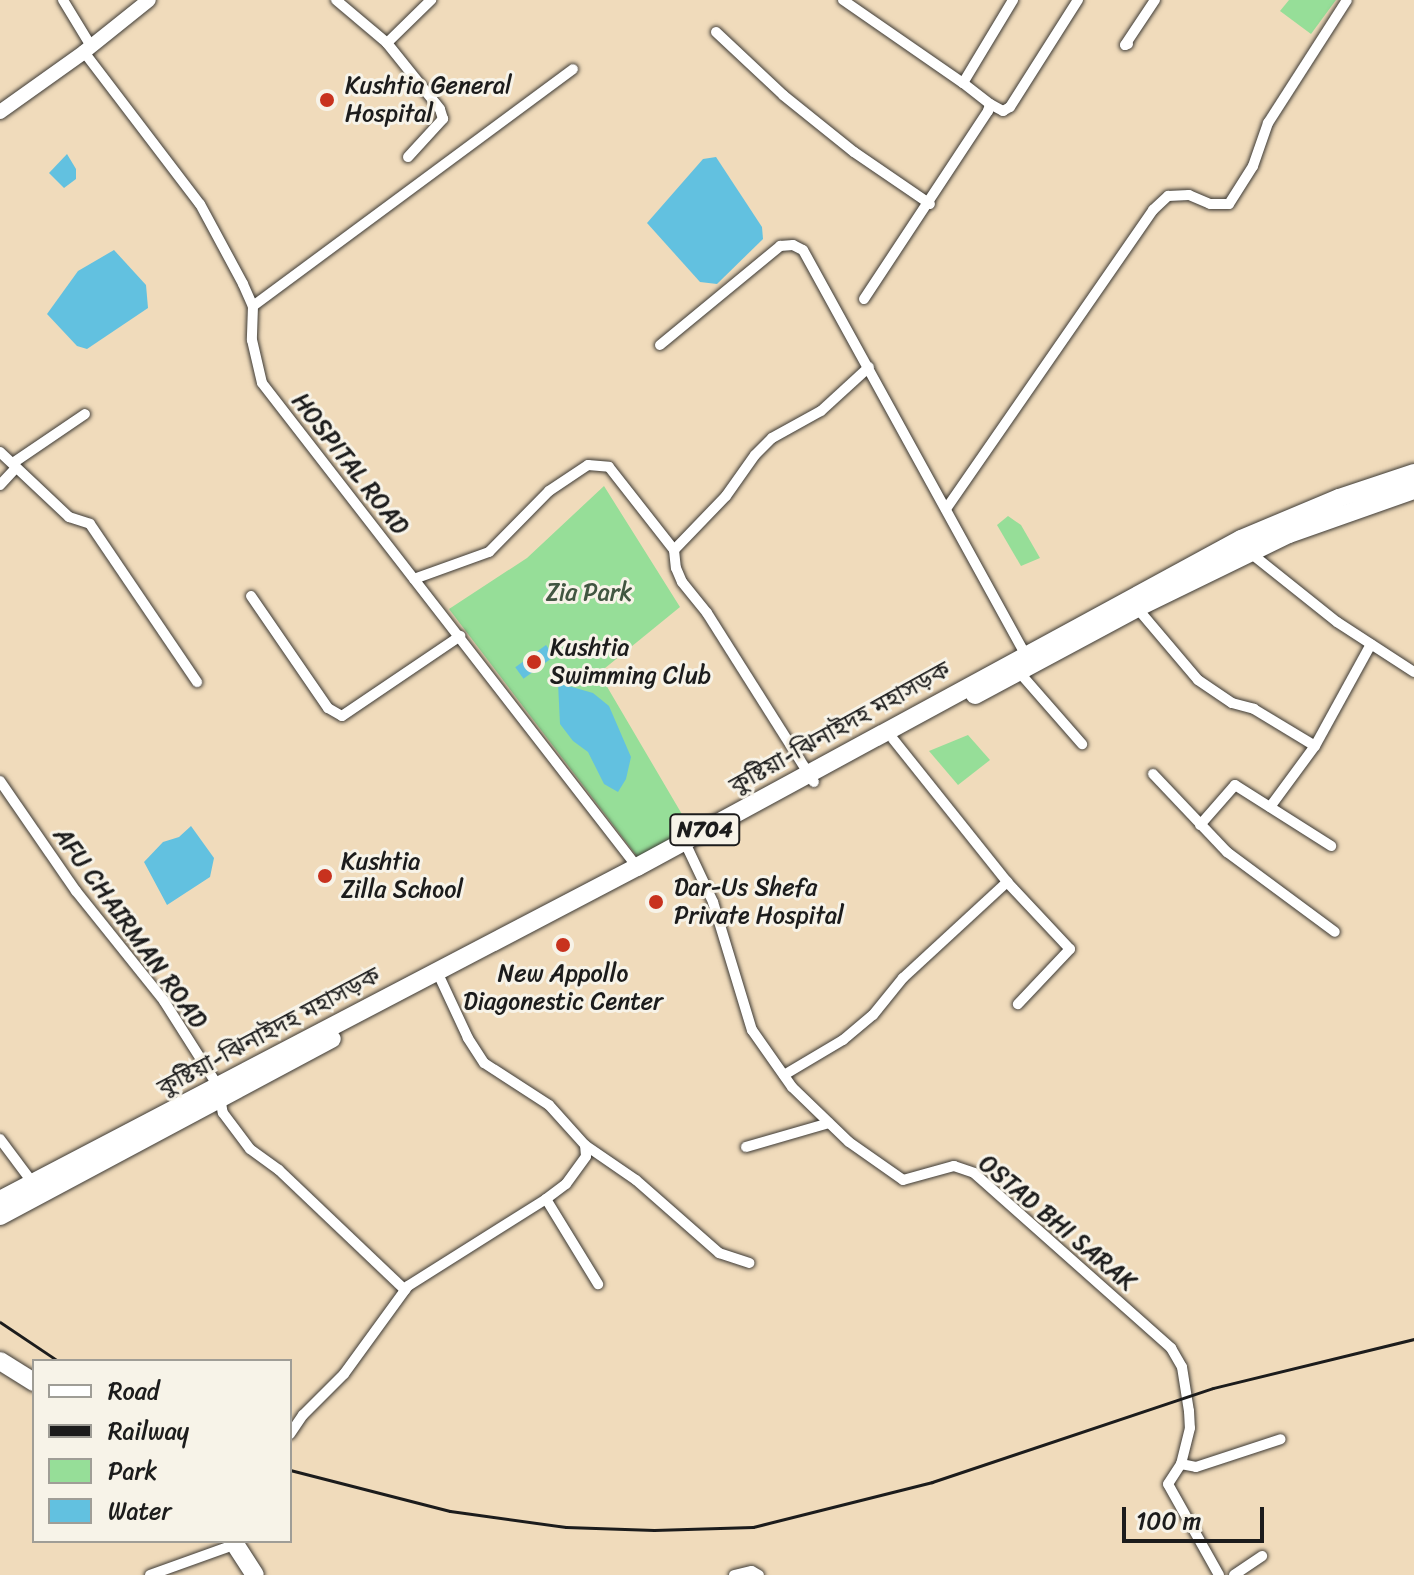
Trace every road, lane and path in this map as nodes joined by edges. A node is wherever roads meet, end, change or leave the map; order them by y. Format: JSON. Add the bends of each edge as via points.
{"nodes":[{"id":1,"x":63,"y":0,"type":"edge"},
{"id":2,"x":149,"y":0,"type":"edge"},
{"id":3,"x":336,"y":0,"type":"edge"},
{"id":4,"x":431,"y":0,"type":"edge"},
{"id":5,"x":843,"y":0,"type":"edge"},
{"id":6,"x":1013,"y":0,"type":"edge"},
{"id":7,"x":1078,"y":0,"type":"edge"},
{"id":8,"x":1155,"y":0,"type":"edge"},
{"id":9,"x":1347,"y":0,"type":"edge"},
{"id":10,"x":716,"y":32,"type":"dead end"},
{"id":11,"x":387,"y":43,"type":"junction"},
{"id":12,"x":1128,"y":44,"type":"dead end"},
{"id":13,"x":88,"y":49,"type":"junction"},
{"id":14,"x":573,"y":69,"type":"dead end"},
{"id":15,"x":963,"y":83,"type":"junction"},
{"id":16,"x":990,"y":104,"type":"junction"},
{"id":17,"x":0,"y":112,"type":"edge"},
{"id":18,"x":408,"y":157,"type":"dead end"},
{"id":19,"x":930,"y":204,"type":"junction"},
{"id":20,"x":864,"y":299,"type":"dead end"},
{"id":21,"x":253,"y":306,"type":"junction"},
{"id":22,"x":660,"y":345,"type":"dead end"},
{"id":23,"x":869,"y":367,"type":"junction"},
{"id":24,"x":85,"y":414,"type":"dead end"},
{"id":25,"x":0,"y":452,"type":"edge"},
{"id":26,"x":14,"y":466,"type":"junction"},
{"id":27,"x":1414,"y":473,"type":"edge"},
{"id":28,"x":0,"y":485,"type":"edge"},
{"id":29,"x":1414,"y":490,"type":"edge"},
{"id":30,"x":946,"y":509,"type":"junction"},
{"id":31,"x":1245,"y":547,"type":"junction"},
{"id":32,"x":674,"y":550,"type":"junction"},
{"id":33,"x":414,"y":579,"type":"junction"},
{"id":34,"x":251,"y":596,"type":"dead end"},
{"id":35,"x":1137,"y":608,"type":"junction"},
{"id":36,"x":460,"y":636,"type":"junction"},
{"id":37,"x":1371,"y":644,"type":"junction"},
{"id":38,"x":1025,"y":664,"type":"junction"},
{"id":39,"x":1414,"y":672,"type":"edge"},
{"id":40,"x":197,"y":682,"type":"dead end"},
{"id":41,"x":893,"y":739,"type":"junction"},
{"id":42,"x":1082,"y":744,"type":"dead end"},
{"id":43,"x":1315,"y":746,"type":"junction"},
{"id":44,"x":1153,"y":774,"type":"dead end"},
{"id":45,"x":811,"y":777,"type":"junction"},
{"id":46,"x":0,"y":781,"type":"edge"},
{"id":47,"x":1270,"y":807,"type":"junction"},
{"id":48,"x":1200,"y":825,"type":"junction"},
{"id":49,"x":716,"y":829,"type":"junction"},
{"id":50,"x":1331,"y":846,"type":"dead end"},
{"id":51,"x":688,"y":849,"type":"junction"},
{"id":52,"x":640,"y":870,"type":"junction"},
{"id":53,"x":1007,"y":882,"type":"junction"},
{"id":54,"x":525,"y":930,"type":"junction"},
{"id":55,"x":1335,"y":932,"type":"dead end"},
{"id":56,"x":441,"y":980,"type":"junction"},
{"id":57,"x":1018,"y":1004,"type":"dead end"},
{"id":58,"x":784,"y":1075,"type":"junction"},
{"id":59,"x":219,"y":1094,"type":"junction"},
{"id":60,"x":829,"y":1123,"type":"junction"},
{"id":61,"x":0,"y":1139,"type":"edge"},
{"id":62,"x":585,"y":1145,"type":"junction"},
{"id":63,"x":746,"y":1147,"type":"dead end"},
{"id":64,"x":82,"y":1164,"type":"junction"},
{"id":65,"x":32,"y":1182,"type":"junction"},
{"id":66,"x":546,"y":1199,"type":"junction"},
{"id":67,"x":0,"y":1200,"type":"edge"},
{"id":68,"x":0,"y":1216,"type":"edge"},
{"id":69,"x":749,"y":1263,"type":"dead end"},
{"id":70,"x":598,"y":1284,"type":"dead end"},
{"id":71,"x":405,"y":1290,"type":"junction"},
{"id":72,"x":0,"y":1361,"type":"edge"},
{"id":73,"x":32,"y":1381,"type":"edge"},
{"id":74,"x":292,"y":1431,"type":"edge"},
{"id":75,"x":1281,"y":1439,"type":"dead end"},
{"id":76,"x":1181,"y":1464,"type":"junction"},
{"id":77,"x":235,"y":1543,"type":"edge"},
{"id":78,"x":1262,"y":1556,"type":"dead end"},
{"id":79,"x":150,"y":1575,"type":"edge"},
{"id":80,"x":255,"y":1575,"type":"edge"},
{"id":81,"x":734,"y":1575,"type":"edge"},
{"id":82,"x":759,"y":1575,"type":"edge"},
{"id":83,"x":1219,"y":1575,"type":"edge"},
{"id":84,"x":1234,"y":1575,"type":"edge"}],
"edges":[{"from":1,"to":13,"type":"street","name":"HOSPITAL ROAD"},
{"from":2,"to":13,"type":"main road"},
{"from":3,"to":11,"type":"street"},
{"from":4,"to":11,"type":"street"},
{"from":5,"to":15,"type":"street"},
{"from":6,"to":15,"type":"street"},
{"from":7,"to":16,"type":"street","via":[[1010,107],[1003,111]]},
{"from":8,"to":12,"type":"street"},
{"from":9,"to":30,"type":"street","via":[[1275,111],[1253,166],[1229,204],[1168,196],[1153,210]]},
{"from":10,"to":19,"type":"street","via":[[830,133]]},
{"from":11,"to":18,"type":"street","via":[[443,119]]},
{"from":13,"to":17,"type":"main road"},
{"from":13,"to":21,"type":"street","name":"HOSPITAL ROAD","via":[[200,204]]},
{"from":14,"to":21,"type":"street"},
{"from":15,"to":16,"type":"street"},
{"from":16,"to":19,"type":"street"},
{"from":19,"to":20,"type":"street"},
{"from":21,"to":33,"type":"street","name":"HOSPITAL ROAD","via":[[252,340],[262,383]]},
{"from":22,"to":23,"type":"street","via":[[780,246],[793,245],[813,263]]},
{"from":23,"to":30,"type":"street"},
{"from":23,"to":32,"type":"street","via":[[821,411],[772,438]]},
{"from":24,"to":26,"type":"street"},
{"from":25,"to":26,"type":"street"},
{"from":26,"to":28,"type":"street"},
{"from":26,"to":40,"type":"street","via":[[69,517],[90,524]]},
{"from":27,"to":31,"type":"highway","name":"কুষ্টিয়া-ঝিনাইদহ মহাসড়ক","number":"N704","via":[[1318,506]]},
{"from":29,"to":31,"type":"highway","name":"কুষ্টিয়া-ঝিনাইদহ মহাসড়ক","number":"N704"},
{"from":30,"to":38,"type":"street"},
{"from":31,"to":35,"type":"highway","name":"কুষ্টিয়া-ঝিনাইদহ মহাসড়ক","number":"N704"},
{"from":31,"to":37,"type":"street"},
{"from":31,"to":38,"type":"highway","name":"কুষ্টিয়া-ঝিনাইদহ মহাসড়ক","number":"N704"},
{"from":32,"to":33,"type":"street","via":[[609,467],[588,465],[549,491],[489,552]]},
{"from":32,"to":45,"type":"street","via":[[682,582]]},
{"from":33,"to":36,"type":"street","name":"HOSPITAL ROAD"},
{"from":34,"to":36,"type":"street","via":[[328,708],[342,716]]},
{"from":35,"to":38,"type":"highway","name":"কুষ্টিয়া-ঝিনাইদহ মহাসড়ক","number":"N704"},
{"from":35,"to":43,"type":"street","via":[[1198,680]]},
{"from":36,"to":52,"type":"street","name":"HOSPITAL ROAD"},
{"from":37,"to":39,"type":"street"},
{"from":37,"to":43,"type":"street"},
{"from":38,"to":41,"type":"highway","name":"কুষ্টিয়া-ঝিনাইদহ মহাসড়ক","number":"N704"},
{"from":38,"to":42,"type":"street"},
{"from":38,"to":45,"type":"highway","name":"কুষ্টিয়া-ঝিনাইদহ মহাসড়ক","number":"N704"},
{"from":41,"to":45,"type":"highway","name":"কুষ্টিয়া-ঝিনাইদহ মহাসড়ক","number":"N704"},
{"from":41,"to":53,"type":"street"},
{"from":43,"to":47,"type":"street"},
{"from":44,"to":48,"type":"street"},
{"from":45,"to":49,"type":"highway","name":"কুষ্টিয়া-ঝিনাইদহ মহাসড়ক","number":"N704"},
{"from":46,"to":59,"type":"street","name":"AFU CHAIRMAN ROAD","via":[[76,891],[164,1001]]},
{"from":47,"to":48,"type":"street","via":[[1235,785]]},
{"from":47,"to":50,"type":"street"},
{"from":48,"to":55,"type":"street","via":[[1227,852]]},
{"from":49,"to":51,"type":"highway","name":"কুষ্টিয়া-ঝিনাইদহ মহাসড়ক","number":"N704"},
{"from":49,"to":52,"type":"highway","name":"কুষ্টিয়া-ঝিনাইদহ মহাসড়ক","number":"N704"},
{"from":51,"to":52,"type":"highway","name":"কুষ্টিয়া-ঝিনাইদহ মহাসড়ক","number":"N704"},
{"from":51,"to":58,"type":"street","name":"OSTAD BHI SARAK","via":[[713,902],[752,1030]]},
{"from":52,"to":54,"type":"highway","name":"কুষ্টিয়া-ঝিনাইদহ মহাসড়ক","number":"N704"},
{"from":53,"to":57,"type":"street","via":[[1070,949]]},
{"from":53,"to":58,"type":"street","via":[[903,978],[873,1015]]},
{"from":54,"to":56,"type":"highway","name":"কুষ্টিয়া-ঝিনাইদহ মহাসড়ক","number":"N704"},
{"from":54,"to":59,"type":"highway","name":"কুষ্টিয়া-ঝিনাইদহ মহাসড়ক","number":"N704"},
{"from":56,"to":59,"type":"highway","name":"কুষ্টিয়া-ঝিনাইদহ মহাসড়ক","number":"N704"},
{"from":56,"to":62,"type":"street","via":[[484,1063],[549,1105]]},
{"from":58,"to":60,"type":"street","name":"OSTAD BHI SARAK"},
{"from":59,"to":64,"type":"highway","name":"কুষ্টিয়া-ঝিনাইদহ মহাসড়ক","number":"N704"},
{"from":59,"to":71,"type":"street","name":"AFU CHAIRMAN ROAD","via":[[223,1113],[250,1149]]},
{"from":60,"to":63,"type":"street"},
{"from":60,"to":76,"type":"street","name":"OSTAD BHI SARAK","via":[[903,1180],[954,1166],[974,1173],[1171,1348],[1182,1367],[1189,1411]]},
{"from":61,"to":65,"type":"street"},
{"from":62,"to":66,"type":"street","via":[[581,1166]]},
{"from":62,"to":69,"type":"street","via":[[636,1180],[719,1253]]},
{"from":64,"to":65,"type":"highway","name":"কুষ্টিয়া-ঝিনাইদহ মহাসড়ক","number":"N704"},
{"from":64,"to":68,"type":"highway","name":"কুষ্টিয়া-ঝিনাইদহ মহাসড়ক","number":"N704"},
{"from":65,"to":67,"type":"highway","name":"কুষ্টিয়া-ঝিনাইদহ মহাসড়ক","number":"N704"},
{"from":66,"to":70,"type":"street"},
{"from":66,"to":71,"type":"street"},
{"from":71,"to":74,"type":"street","via":[[344,1374]]},
{"from":72,"to":73,"type":"highway"},
{"from":75,"to":76,"type":"street","via":[[1196,1467]]},
{"from":76,"to":83,"type":"street","via":[[1168,1484],[1172,1496]]},
{"from":77,"to":79,"type":"street"},
{"from":77,"to":80,"type":"highway"},
{"from":78,"to":84,"type":"street"},
{"from":81,"to":82,"type":"street"}]}
